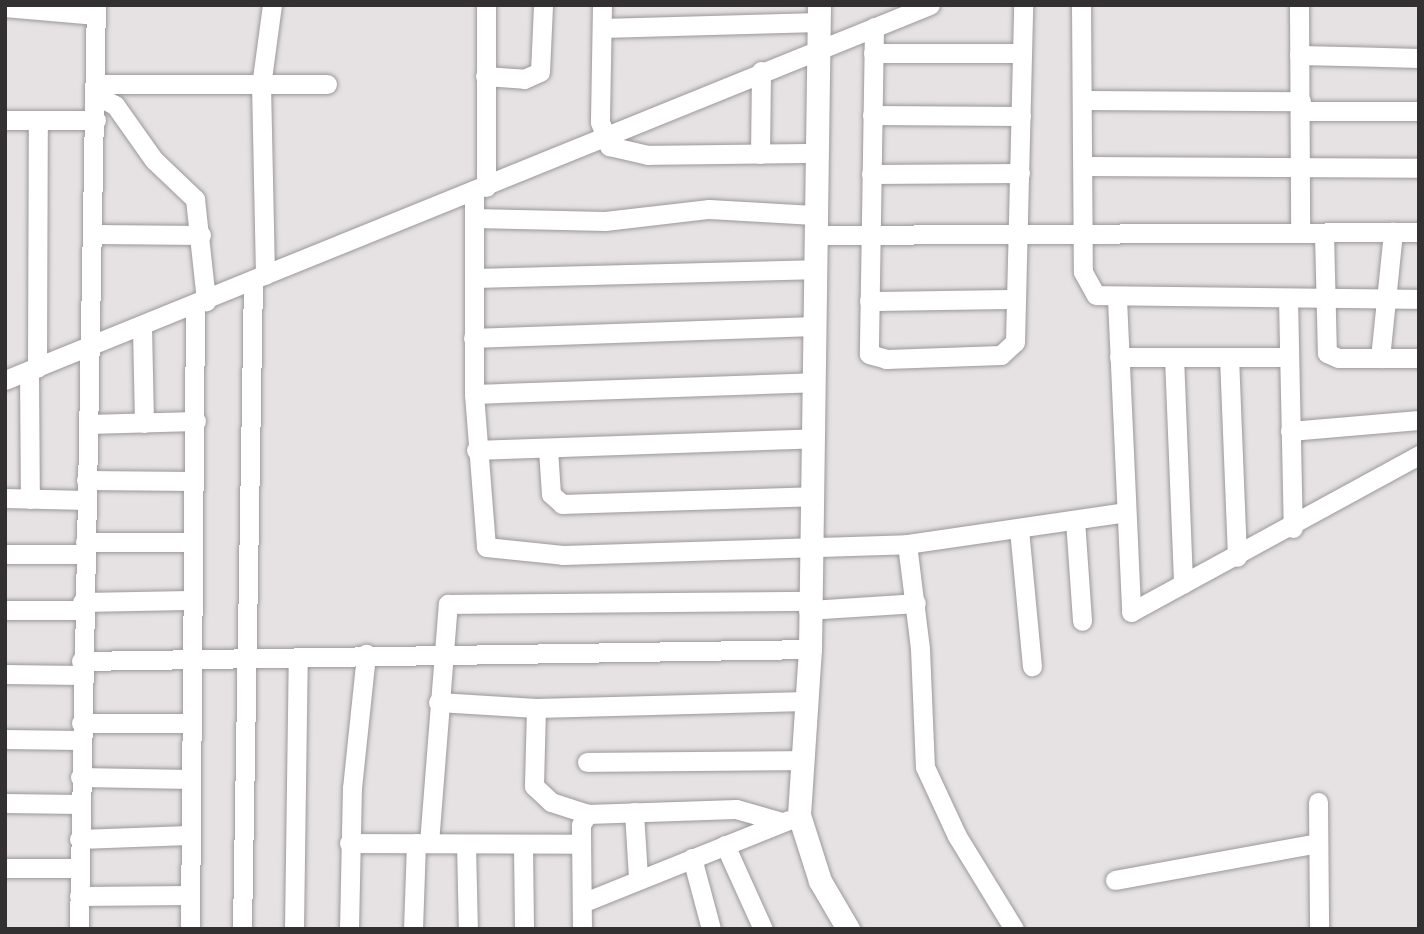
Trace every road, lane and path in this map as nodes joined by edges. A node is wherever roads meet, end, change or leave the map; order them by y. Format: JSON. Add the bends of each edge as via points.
{"nodes":[{"id":1,"x":272,"y":5,"type":"edge"},
{"id":2,"x":486,"y":5,"type":"edge"},
{"id":3,"x":543,"y":5,"type":"edge"},
{"id":4,"x":602,"y":5,"type":"edge"},
{"id":5,"x":930,"y":5,"type":"edge"},
{"id":6,"x":1023,"y":5,"type":"edge"},
{"id":7,"x":1081,"y":5,"type":"edge"},
{"id":8,"x":1299,"y":5,"type":"edge"},
{"id":9,"x":5,"y":8,"type":"edge"},
{"id":10,"x":96,"y":10,"type":"edge"},
{"id":11,"x":819,"y":14,"type":"edge"},
{"id":12,"x":874,"y":27,"type":"junction"},
{"id":13,"x":602,"y":28,"type":"junction"},
{"id":14,"x":818,"y":46,"type":"junction"},
{"id":15,"x":873,"y":53,"type":"junction"},
{"id":16,"x":1022,"y":53,"type":"junction"},
{"id":17,"x":1300,"y":55,"type":"junction"},
{"id":18,"x":1419,"y":58,"type":"edge"},
{"id":19,"x":761,"y":71,"type":"junction"},
{"id":20,"x":485,"y":76,"type":"junction"},
{"id":21,"x":327,"y":84,"type":"dead end"},
{"id":22,"x":261,"y":86,"type":"junction"},
{"id":23,"x":97,"y":90,"type":"junction"},
{"id":24,"x":1082,"y":100,"type":"junction"},
{"id":25,"x":1301,"y":106,"type":"junction"},
{"id":26,"x":1419,"y":111,"type":"edge"},
{"id":27,"x":872,"y":115,"type":"junction"},
{"id":28,"x":1021,"y":116,"type":"junction"},
{"id":29,"x":5,"y":120,"type":"edge"},
{"id":30,"x":38,"y":120,"type":"junction"},
{"id":31,"x":96,"y":120,"type":"junction"},
{"id":32,"x":602,"y":138,"type":"junction"},
{"id":33,"x":817,"y":153,"type":"junction"},
{"id":34,"x":761,"y":154,"type":"junction"},
{"id":35,"x":1083,"y":166,"type":"junction"},
{"id":36,"x":1300,"y":168,"type":"junction"},
{"id":37,"x":1419,"y":168,"type":"edge"},
{"id":38,"x":1020,"y":173,"type":"junction"},
{"id":39,"x":872,"y":174,"type":"junction"},
{"id":40,"x":480,"y":190,"type":"junction"},
{"id":41,"x":474,"y":218,"type":"junction"},
{"id":42,"x":814,"y":225,"type":"junction"},
{"id":43,"x":1419,"y":232,"type":"edge"},
{"id":44,"x":1083,"y":233,"type":"junction"},
{"id":45,"x":1300,"y":233,"type":"junction"},
{"id":46,"x":1324,"y":233,"type":"junction"},
{"id":47,"x":1393,"y":233,"type":"junction"},
{"id":48,"x":95,"y":234,"type":"junction"},
{"id":49,"x":871,"y":234,"type":"junction"},
{"id":50,"x":201,"y":235,"type":"junction"},
{"id":51,"x":1017,"y":235,"type":"junction"},
{"id":52,"x":812,"y":269,"type":"junction"},
{"id":53,"x":259,"y":278,"type":"junction"},
{"id":54,"x":474,"y":278,"type":"junction"},
{"id":55,"x":1288,"y":298,"type":"junction"},
{"id":56,"x":1325,"y":298,"type":"junction"},
{"id":57,"x":1015,"y":299,"type":"junction"},
{"id":58,"x":1117,"y":299,"type":"junction"},
{"id":59,"x":1386,"y":299,"type":"junction"},
{"id":60,"x":1419,"y":299,"type":"edge"},
{"id":61,"x":869,"y":301,"type":"junction"},
{"id":62,"x":201,"y":304,"type":"junction"},
{"id":63,"x":812,"y":326,"type":"junction"},
{"id":64,"x":142,"y":327,"type":"junction"},
{"id":65,"x":473,"y":338,"type":"junction"},
{"id":66,"x":90,"y":347,"type":"junction"},
{"id":67,"x":1119,"y":357,"type":"junction"},
{"id":68,"x":1174,"y":357,"type":"junction"},
{"id":69,"x":1229,"y":357,"type":"junction"},
{"id":70,"x":1288,"y":357,"type":"junction"},
{"id":71,"x":1381,"y":358,"type":"junction"},
{"id":72,"x":1419,"y":358,"type":"edge"},
{"id":73,"x":33,"y":370,"type":"junction"},
{"id":74,"x":5,"y":380,"type":"edge"},
{"id":75,"x":813,"y":382,"type":"junction"},
{"id":76,"x":474,"y":394,"type":"junction"},
{"id":77,"x":1419,"y":420,"type":"edge"},
{"id":78,"x":196,"y":421,"type":"junction"},
{"id":79,"x":144,"y":423,"type":"junction"},
{"id":80,"x":88,"y":424,"type":"junction"},
{"id":81,"x":1290,"y":431,"type":"junction"},
{"id":82,"x":813,"y":438,"type":"junction"},
{"id":83,"x":548,"y":449,"type":"junction"},
{"id":84,"x":476,"y":450,"type":"junction"},
{"id":85,"x":1419,"y":455,"type":"edge"},
{"id":86,"x":194,"y":481,"type":"junction"},
{"id":87,"x":86,"y":490,"type":"junction"},
{"id":88,"x":811,"y":496,"type":"junction"},
{"id":89,"x":5,"y":498,"type":"edge"},
{"id":90,"x":30,"y":499,"type":"junction"},
{"id":91,"x":1126,"y":512,"type":"junction"},
{"id":92,"x":1075,"y":520,"type":"junction"},
{"id":93,"x":1293,"y":528,"type":"junction"},
{"id":94,"x":1019,"y":529,"type":"junction"},
{"id":95,"x":191,"y":542,"type":"junction"},
{"id":96,"x":906,"y":544,"type":"junction"},
{"id":97,"x":85,"y":548,"type":"junction"},
{"id":98,"x":810,"y":549,"type":"junction"},
{"id":99,"x":5,"y":554,"type":"edge"},
{"id":100,"x":1237,"y":557,"type":"junction"},
{"id":101,"x":1183,"y":584,"type":"junction"},
{"id":102,"x":190,"y":600,"type":"junction"},
{"id":103,"x":916,"y":603,"type":"junction"},
{"id":104,"x":82,"y":606,"type":"junction"},
{"id":105,"x":808,"y":606,"type":"junction"},
{"id":106,"x":5,"y":610,"type":"edge"},
{"id":107,"x":1082,"y":621,"type":"dead end"},
{"id":108,"x":810,"y":649,"type":"junction"},
{"id":109,"x":366,"y":654,"type":"junction"},
{"id":110,"x":440,"y":656,"type":"junction"},
{"id":111,"x":298,"y":658,"type":"junction"},
{"id":112,"x":248,"y":659,"type":"junction"},
{"id":113,"x":190,"y":660,"type":"junction"},
{"id":114,"x":1032,"y":666,"type":"dead end"},
{"id":115,"x":81,"y":668,"type":"junction"},
{"id":116,"x":5,"y":674,"type":"edge"},
{"id":117,"x":806,"y":701,"type":"junction"},
{"id":118,"x":438,"y":702,"type":"junction"},
{"id":119,"x":536,"y":708,"type":"junction"},
{"id":120,"x":191,"y":723,"type":"junction"},
{"id":121,"x":81,"y":732,"type":"junction"},
{"id":122,"x":5,"y":739,"type":"edge"},
{"id":123,"x":801,"y":760,"type":"junction"},
{"id":124,"x":587,"y":762,"type":"dead end"},
{"id":125,"x":80,"y":777,"type":"junction"},
{"id":126,"x":191,"y":779,"type":"junction"},
{"id":127,"x":1318,"y":802,"type":"dead end"},
{"id":128,"x":5,"y":803,"type":"edge"},
{"id":129,"x":80,"y":804,"type":"junction"},
{"id":130,"x":634,"y":811,"type":"junction"},
{"id":131,"x":587,"y":814,"type":"junction"},
{"id":132,"x":791,"y":819,"type":"junction"},
{"id":133,"x":190,"y":835,"type":"junction"},
{"id":134,"x":79,"y":839,"type":"junction"},
{"id":135,"x":349,"y":843,"type":"junction"},
{"id":136,"x":422,"y":843,"type":"junction"},
{"id":137,"x":1318,"y":843,"type":"junction"},
{"id":138,"x":466,"y":844,"type":"junction"},
{"id":139,"x":581,"y":844,"type":"junction"},
{"id":140,"x":523,"y":845,"type":"junction"},
{"id":141,"x":725,"y":845,"type":"junction"},
{"id":142,"x":692,"y":858,"type":"junction"},
{"id":143,"x":5,"y":868,"type":"edge"},
{"id":144,"x":79,"y":868,"type":"junction"},
{"id":145,"x":638,"y":878,"type":"junction"},
{"id":146,"x":1115,"y":880,"type":"dead end"},
{"id":147,"x":190,"y":895,"type":"junction"},
{"id":148,"x":79,"y":896,"type":"junction"},
{"id":149,"x":582,"y":903,"type":"junction"},
{"id":150,"x":1314,"y":927,"type":"edge"},
{"id":151,"x":79,"y":929,"type":"edge"},
{"id":152,"x":190,"y":929,"type":"edge"},
{"id":153,"x":242,"y":929,"type":"edge"},
{"id":154,"x":294,"y":929,"type":"edge"},
{"id":155,"x":349,"y":929,"type":"edge"},
{"id":156,"x":413,"y":929,"type":"edge"},
{"id":157,"x":468,"y":929,"type":"edge"},
{"id":158,"x":524,"y":929,"type":"edge"},
{"id":159,"x":582,"y":929,"type":"edge"},
{"id":160,"x":711,"y":929,"type":"edge"},
{"id":161,"x":763,"y":929,"type":"edge"},
{"id":162,"x":848,"y":929,"type":"edge"},
{"id":163,"x":1014,"y":929,"type":"edge"}],
"edges":[{"from":1,"to":22,"type":"street"},
{"from":2,"to":20,"type":"street"},
{"from":3,"to":20,"type":"street","via":[[540,72],[524,79]]},
{"from":4,"to":13,"type":"street"},
{"from":5,"to":12,"type":"street"},
{"from":6,"to":16,"type":"street"},
{"from":7,"to":24,"type":"street"},
{"from":8,"to":17,"type":"street"},
{"from":9,"to":10,"type":"street"},
{"from":10,"to":23,"type":"street"},
{"from":11,"to":13,"type":"street"},
{"from":11,"to":14,"type":"street"},
{"from":12,"to":14,"type":"street"},
{"from":12,"to":15,"type":"street"},
{"from":13,"to":32,"type":"street"},
{"from":14,"to":19,"type":"street"},
{"from":14,"to":33,"type":"street"},
{"from":15,"to":16,"type":"street"},
{"from":15,"to":27,"type":"street"},
{"from":16,"to":28,"type":"street"},
{"from":17,"to":18,"type":"street"},
{"from":17,"to":25,"type":"street"},
{"from":19,"to":32,"type":"street"},
{"from":19,"to":34,"type":"street"},
{"from":20,"to":40,"type":"street"},
{"from":21,"to":22,"type":"street"},
{"from":22,"to":23,"type":"street"},
{"from":22,"to":53,"type":"street"},
{"from":23,"to":31,"type":"street"},
{"from":23,"to":50,"type":"street","via":[[115,106],[154,160],[195,199]]},
{"from":24,"to":25,"type":"street"},
{"from":24,"to":35,"type":"street"},
{"from":25,"to":26,"type":"street"},
{"from":25,"to":36,"type":"street"},
{"from":27,"to":28,"type":"street"},
{"from":27,"to":39,"type":"street"},
{"from":28,"to":38,"type":"street"},
{"from":29,"to":30,"type":"street"},
{"from":30,"to":31,"type":"street"},
{"from":30,"to":73,"type":"street"},
{"from":31,"to":48,"type":"street"},
{"from":32,"to":34,"type":"street","via":[[622,152]]},
{"from":32,"to":40,"type":"street"},
{"from":33,"to":34,"type":"street"},
{"from":33,"to":42,"type":"street"},
{"from":35,"to":36,"type":"street"},
{"from":35,"to":44,"type":"street"},
{"from":36,"to":37,"type":"street"},
{"from":36,"to":45,"type":"street"},
{"from":38,"to":39,"type":"street"},
{"from":38,"to":51,"type":"street"},
{"from":39,"to":49,"type":"street"},
{"from":40,"to":41,"type":"street"},
{"from":40,"to":53,"type":"street"},
{"from":41,"to":42,"type":"street","via":[[605,221],[709,209]]},
{"from":41,"to":54,"type":"street"},
{"from":42,"to":49,"type":"street"},
{"from":42,"to":52,"type":"street"},
{"from":43,"to":47,"type":"street"},
{"from":44,"to":45,"type":"street"},
{"from":44,"to":51,"type":"street"},
{"from":44,"to":58,"type":"street","via":[[1086,286]]},
{"from":45,"to":46,"type":"street"},
{"from":46,"to":47,"type":"street"},
{"from":46,"to":56,"type":"street"},
{"from":47,"to":59,"type":"street"},
{"from":48,"to":50,"type":"street"},
{"from":48,"to":66,"type":"street"},
{"from":49,"to":51,"type":"street"},
{"from":49,"to":61,"type":"street"},
{"from":50,"to":62,"type":"street"},
{"from":51,"to":57,"type":"street"},
{"from":52,"to":54,"type":"street"},
{"from":52,"to":63,"type":"street"},
{"from":53,"to":62,"type":"street"},
{"from":53,"to":112,"type":"street"},
{"from":54,"to":65,"type":"street"},
{"from":55,"to":56,"type":"street"},
{"from":55,"to":58,"type":"street"},
{"from":55,"to":70,"type":"street"},
{"from":56,"to":59,"type":"street"},
{"from":56,"to":71,"type":"street","via":[[1330,357]]},
{"from":57,"to":61,"type":"street"},
{"from":57,"to":61,"type":"street","via":[[1015,341],[1002,355],[886,359],[869,354]]},
{"from":58,"to":67,"type":"street"},
{"from":59,"to":60,"type":"street"},
{"from":59,"to":71,"type":"street"},
{"from":62,"to":64,"type":"street"},
{"from":62,"to":78,"type":"street"},
{"from":63,"to":65,"type":"street"},
{"from":63,"to":75,"type":"street"},
{"from":64,"to":66,"type":"street"},
{"from":64,"to":79,"type":"street"},
{"from":65,"to":76,"type":"street"},
{"from":66,"to":73,"type":"street"},
{"from":66,"to":80,"type":"street"},
{"from":67,"to":68,"type":"street"},
{"from":67,"to":91,"type":"street"},
{"from":68,"to":69,"type":"street"},
{"from":68,"to":101,"type":"street"},
{"from":69,"to":70,"type":"street"},
{"from":69,"to":100,"type":"street"},
{"from":70,"to":81,"type":"street"},
{"from":71,"to":72,"type":"street"},
{"from":73,"to":74,"type":"street"},
{"from":73,"to":90,"type":"street"},
{"from":75,"to":76,"type":"street"},
{"from":75,"to":82,"type":"street"},
{"from":76,"to":84,"type":"street"},
{"from":77,"to":81,"type":"street"},
{"from":78,"to":79,"type":"street"},
{"from":78,"to":86,"type":"street"},
{"from":79,"to":80,"type":"street"},
{"from":80,"to":87,"type":"street"},
{"from":81,"to":93,"type":"street"},
{"from":82,"to":83,"type":"street"},
{"from":82,"to":88,"type":"street"},
{"from":83,"to":84,"type":"street"},
{"from":83,"to":88,"type":"street","via":[[551,494],[562,504]]},
{"from":84,"to":98,"type":"street","via":[[480,537],[498,551]]},
{"from":85,"to":93,"type":"street"},
{"from":86,"to":87,"type":"street"},
{"from":86,"to":95,"type":"street"},
{"from":87,"to":90,"type":"street"},
{"from":87,"to":97,"type":"street"},
{"from":88,"to":98,"type":"street"},
{"from":89,"to":90,"type":"street"},
{"from":91,"to":92,"type":"street"},
{"from":91,"to":101,"type":"street","via":[[1131,611]]},
{"from":92,"to":94,"type":"street"},
{"from":92,"to":107,"type":"street"},
{"from":93,"to":100,"type":"street"},
{"from":94,"to":96,"type":"street"},
{"from":94,"to":114,"type":"street"},
{"from":95,"to":97,"type":"street"},
{"from":95,"to":102,"type":"street"},
{"from":96,"to":98,"type":"street"},
{"from":96,"to":103,"type":"street"},
{"from":97,"to":99,"type":"street"},
{"from":97,"to":104,"type":"street"},
{"from":98,"to":105,"type":"street"},
{"from":100,"to":101,"type":"street"},
{"from":102,"to":104,"type":"street"},
{"from":102,"to":113,"type":"street"},
{"from":103,"to":105,"type":"street"},
{"from":103,"to":163,"type":"street","via":[[925,767],[957,836]]},
{"from":104,"to":106,"type":"street"},
{"from":104,"to":115,"type":"street"},
{"from":105,"to":108,"type":"street"},
{"from":105,"to":110,"type":"street","via":[[456,602],[443,613]]},
{"from":108,"to":110,"type":"street"},
{"from":108,"to":117,"type":"street"},
{"from":109,"to":110,"type":"street"},
{"from":109,"to":111,"type":"street"},
{"from":109,"to":135,"type":"street"},
{"from":110,"to":118,"type":"street"},
{"from":111,"to":112,"type":"street"},
{"from":111,"to":154,"type":"street"},
{"from":112,"to":113,"type":"street"},
{"from":112,"to":153,"type":"street"},
{"from":113,"to":115,"type":"street"},
{"from":113,"to":120,"type":"street"},
{"from":115,"to":116,"type":"street"},
{"from":115,"to":121,"type":"street"},
{"from":117,"to":119,"type":"street"},
{"from":117,"to":123,"type":"street"},
{"from":118,"to":119,"type":"street"},
{"from":118,"to":136,"type":"street"},
{"from":119,"to":131,"type":"street","via":[[534,786],[551,802]]},
{"from":120,"to":121,"type":"street"},
{"from":120,"to":126,"type":"street"},
{"from":121,"to":122,"type":"street"},
{"from":121,"to":125,"type":"street"},
{"from":123,"to":124,"type":"street"},
{"from":123,"to":132,"type":"street"},
{"from":125,"to":126,"type":"street"},
{"from":125,"to":129,"type":"street"},
{"from":126,"to":133,"type":"street"},
{"from":127,"to":137,"type":"street"},
{"from":128,"to":129,"type":"street"},
{"from":129,"to":134,"type":"street"},
{"from":130,"to":131,"type":"street"},
{"from":130,"to":132,"type":"street","via":[[736,809]]},
{"from":130,"to":145,"type":"street"},
{"from":131,"to":139,"type":"street"},
{"from":132,"to":141,"type":"street"},
{"from":132,"to":162,"type":"street"},
{"from":133,"to":134,"type":"street"},
{"from":133,"to":147,"type":"street"},
{"from":134,"to":144,"type":"street"},
{"from":135,"to":136,"type":"street"},
{"from":135,"to":155,"type":"street"},
{"from":136,"to":138,"type":"street"},
{"from":136,"to":156,"type":"street"},
{"from":137,"to":146,"type":"street"},
{"from":137,"to":150,"type":"street"},
{"from":138,"to":140,"type":"street"},
{"from":138,"to":157,"type":"street"},
{"from":139,"to":140,"type":"street"},
{"from":139,"to":149,"type":"street"},
{"from":140,"to":158,"type":"street"},
{"from":141,"to":142,"type":"street"},
{"from":141,"to":161,"type":"street"},
{"from":142,"to":145,"type":"street"},
{"from":142,"to":160,"type":"street"},
{"from":143,"to":144,"type":"street"},
{"from":144,"to":148,"type":"street"},
{"from":145,"to":149,"type":"street"},
{"from":147,"to":148,"type":"street"},
{"from":147,"to":152,"type":"street"},
{"from":148,"to":151,"type":"street"},
{"from":149,"to":159,"type":"street"}]}
